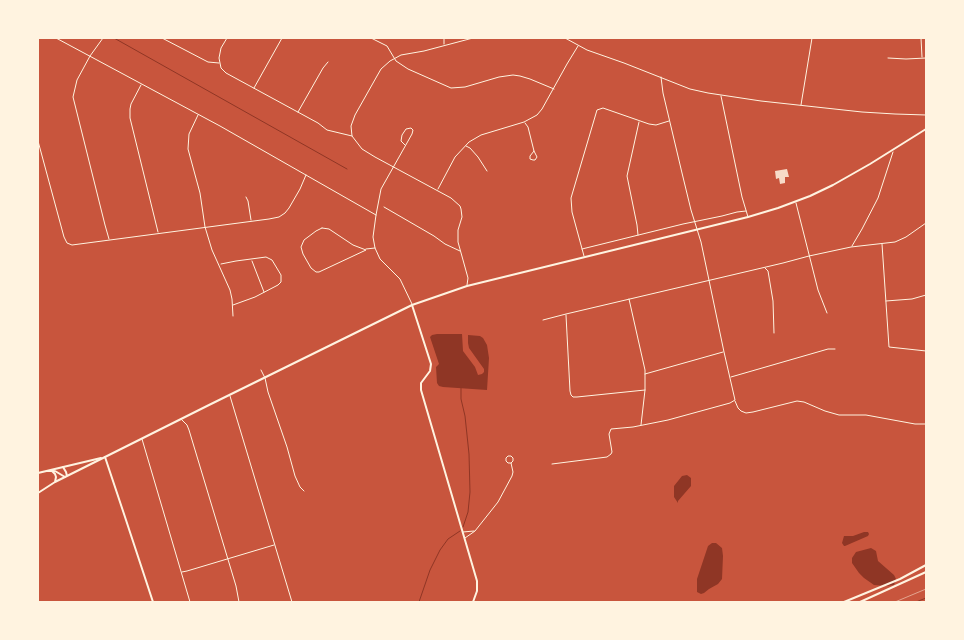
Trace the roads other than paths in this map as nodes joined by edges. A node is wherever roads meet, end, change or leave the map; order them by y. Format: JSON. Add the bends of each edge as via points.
{"nodes":[{"id":1,"x":56,"y":38,"type":"edge"},
{"id":2,"x":103,"y":38,"type":"edge"},
{"id":3,"x":162,"y":38,"type":"edge"},
{"id":4,"x":227,"y":38,"type":"edge"},
{"id":5,"x":282,"y":38,"type":"edge"},
{"id":6,"x":371,"y":38,"type":"edge"},
{"id":7,"x":444,"y":38,"type":"edge"},
{"id":8,"x":473,"y":38,"type":"edge"},
{"id":9,"x":565,"y":38,"type":"edge"},
{"id":10,"x":812,"y":38,"type":"edge"},
{"id":11,"x":921,"y":38,"type":"edge"},
{"id":12,"x":444,"y":45,"type":"junction"},
{"id":13,"x":579,"y":46,"type":"junction"},
{"id":14,"x":90,"y":56,"type":"junction"},
{"id":15,"x":888,"y":58,"type":"dead end"},
{"id":16,"x":922,"y":58,"type":"junction"},
{"id":17,"x":926,"y":58,"type":"edge"},
{"id":18,"x":394,"y":59,"type":"junction"},
{"id":19,"x":328,"y":62,"type":"dead end"},
{"id":20,"x":219,"y":63,"type":"junction"},
{"id":21,"x":661,"y":77,"type":"junction"},
{"id":22,"x":142,"y":84,"type":"junction"},
{"id":23,"x":254,"y":88,"type":"junction"},
{"id":24,"x":554,"y":88,"type":"junction"},
{"id":25,"x":721,"y":95,"type":"junction"},
{"id":26,"x":801,"y":105,"type":"junction"},
{"id":27,"x":298,"y":113,"type":"junction"},
{"id":28,"x":198,"y":115,"type":"junction"},
{"id":29,"x":926,"y":115,"type":"edge"},
{"id":30,"x":639,"y":121,"type":"junction"},
{"id":31,"x":670,"y":121,"type":"junction"},
{"id":32,"x":524,"y":122,"type":"junction"},
{"id":33,"x":926,"y":129,"type":"edge"},
{"id":34,"x":352,"y":136,"type":"junction"},
{"id":35,"x":38,"y":140,"type":"edge"},
{"id":36,"x":405,"y":145,"type":"junction"},
{"id":37,"x":465,"y":146,"type":"junction"},
{"id":38,"x":893,"y":150,"type":"junction"},
{"id":39,"x":534,"y":151,"type":"dead end"},
{"id":40,"x":393,"y":167,"type":"junction"},
{"id":41,"x":487,"y":171,"type":"dead end"},
{"id":42,"x":306,"y":174,"type":"junction"},
{"id":43,"x":437,"y":190,"type":"junction"},
{"id":44,"x":246,"y":197,"type":"dead end"},
{"id":45,"x":796,"y":202,"type":"junction"},
{"id":46,"x":384,"y":207,"type":"dead end"},
{"id":47,"x":746,"y":211,"type":"junction"},
{"id":48,"x":376,"y":214,"type":"junction"},
{"id":49,"x":748,"y":217,"type":"junction"},
{"id":50,"x":251,"y":221,"type":"junction"},
{"id":51,"x":694,"y":222,"type":"junction"},
{"id":52,"x":926,"y":223,"type":"edge"},
{"id":53,"x":205,"y":227,"type":"junction"},
{"id":54,"x":697,"y":230,"type":"junction"},
{"id":55,"x":158,"y":233,"type":"junction"},
{"id":56,"x":638,"y":236,"type":"junction"},
{"id":57,"x":110,"y":240,"type":"junction"},
{"id":58,"x":882,"y":243,"type":"junction"},
{"id":59,"x":851,"y":247,"type":"junction"},
{"id":60,"x":375,"y":248,"type":"junction"},
{"id":61,"x":582,"y":249,"type":"junction"},
{"id":62,"x":366,"y":250,"type":"junction"},
{"id":63,"x":460,"y":251,"type":"junction"},
{"id":64,"x":809,"y":256,"type":"junction"},
{"id":65,"x":584,"y":257,"type":"junction"},
{"id":66,"x":251,"y":259,"type":"junction"},
{"id":67,"x":220,"y":265,"type":"junction"},
{"id":68,"x":765,"y":267,"type":"junction"},
{"id":69,"x":709,"y":280,"type":"junction"},
{"id":70,"x":468,"y":286,"type":"junction"},
{"id":71,"x":264,"y":292,"type":"junction"},
{"id":72,"x":926,"y":295,"type":"edge"},
{"id":73,"x":629,"y":299,"type":"junction"},
{"id":74,"x":885,"y":301,"type":"junction"},
{"id":75,"x":412,"y":305,"type":"junction"},
{"id":76,"x":232,"y":306,"type":"junction"},
{"id":77,"x":827,"y":313,"type":"dead end"},
{"id":78,"x":566,"y":314,"type":"junction"},
{"id":79,"x":233,"y":316,"type":"dead end"},
{"id":80,"x":543,"y":320,"type":"dead end"},
{"id":81,"x":774,"y":333,"type":"dead end"},
{"id":82,"x":835,"y":349,"type":"dead end"},
{"id":83,"x":926,"y":350,"type":"edge"},
{"id":84,"x":724,"y":352,"type":"junction"},
{"id":85,"x":261,"y":370,"type":"dead end"},
{"id":86,"x":645,"y":374,"type":"junction"},
{"id":87,"x":730,"y":377,"type":"junction"},
{"id":88,"x":265,"y":378,"type":"junction"},
{"id":89,"x":645,"y":390,"type":"junction"},
{"id":90,"x":229,"y":395,"type":"junction"},
{"id":91,"x":735,"y":400,"type":"junction"},
{"id":92,"x":181,"y":419,"type":"junction"},
{"id":93,"x":926,"y":424,"type":"edge"},
{"id":94,"x":641,"y":426,"type":"junction"},
{"id":95,"x":142,"y":438,"type":"junction"},
{"id":96,"x":104,"y":457,"type":"junction"},
{"id":97,"x":511,"y":463,"type":"dead end"},
{"id":98,"x":552,"y":464,"type":"dead end"},
{"id":99,"x":63,"y":467,"type":"junction"},
{"id":100,"x":44,"y":471,"type":"junction"},
{"id":101,"x":52,"y":471,"type":"junction"},
{"id":102,"x":38,"y":473,"type":"edge"},
{"id":103,"x":66,"y":477,"type":"junction"},
{"id":104,"x":55,"y":482,"type":"junction"},
{"id":105,"x":304,"y":491,"type":"dead end"},
{"id":106,"x":38,"y":492,"type":"edge"},
{"id":107,"x":474,"y":531,"type":"junction"},
{"id":108,"x":462,"y":532,"type":"junction"},
{"id":109,"x":464,"y":538,"type":"junction"},
{"id":110,"x":275,"y":545,"type":"junction"},
{"id":111,"x":227,"y":559,"type":"junction"},
{"id":112,"x":926,"y":565,"type":"edge"},
{"id":113,"x":181,"y":572,"type":"junction"},
{"id":114,"x":926,"y":572,"type":"edge"},
{"id":115,"x":153,"y":602,"type":"edge"},
{"id":116,"x":190,"y":602,"type":"edge"},
{"id":117,"x":240,"y":602,"type":"edge"},
{"id":118,"x":292,"y":602,"type":"edge"},
{"id":119,"x":473,"y":602,"type":"edge"},
{"id":120,"x":844,"y":602,"type":"edge"},
{"id":121,"x":860,"y":602,"type":"edge"}],
"edges":[{"from":1,"to":14,"type":"street"},
{"from":2,"to":14,"type":"street"},
{"from":3,"to":20,"type":"street","via":[[208,62]]},
{"from":4,"to":20,"type":"street"},
{"from":5,"to":23,"type":"street"},
{"from":6,"to":18,"type":"street","via":[[386,46]]},
{"from":7,"to":12,"type":"street"},
{"from":8,"to":12,"type":"street"},
{"from":9,"to":13,"type":"street"},
{"from":10,"to":26,"type":"street"},
{"from":11,"to":16,"type":"street"},
{"from":12,"to":18,"type":"street"},
{"from":13,"to":21,"type":"street"},
{"from":13,"to":24,"type":"street"},
{"from":14,"to":22,"type":"street"},
{"from":14,"to":57,"type":"street","via":[[75,86],[73,101]]},
{"from":15,"to":16,"type":"street"},
{"from":16,"to":17,"type":"street"},
{"from":18,"to":24,"type":"street","via":[[408,70],[451,88],[513,75]]},
{"from":18,"to":34,"type":"street","via":[[381,69],[359,108],[352,123]]},
{"from":19,"to":27,"type":"street"},
{"from":20,"to":23,"type":"street","via":[[226,73]]},
{"from":21,"to":25,"type":"street","via":[[690,89]]},
{"from":21,"to":31,"type":"street"},
{"from":22,"to":28,"type":"street"},
{"from":22,"to":55,"type":"street","via":[[131,104],[130,118]]},
{"from":23,"to":27,"type":"street"},
{"from":24,"to":32,"type":"street","via":[[540,112]]},
{"from":25,"to":26,"type":"street"},
{"from":25,"to":47,"type":"street"},
{"from":26,"to":29,"type":"street","via":[[880,114]]},
{"from":27,"to":34,"type":"street","via":[[328,130]]},
{"from":28,"to":42,"type":"street"},
{"from":28,"to":53,"type":"street","via":[[190,131],[188,145]]},
{"from":30,"to":31,"type":"street","via":[[656,125]]},
{"from":30,"to":56,"type":"street","via":[[627,176]]},
{"from":30,"to":61,"type":"street","via":[[603,108],[597,110],[571,198]]},
{"from":31,"to":51,"type":"street"},
{"from":32,"to":37,"type":"street","via":[[481,135]]},
{"from":32,"to":39,"type":"street"},
{"from":33,"to":38,"type":"main road"},
{"from":34,"to":40,"type":"street","via":[[362,149]]},
{"from":35,"to":57,"type":"street","via":[[67,243]]},
{"from":36,"to":36,"type":"street","via":[[412,134],[411,128],[406,129],[402,136]]},
{"from":36,"to":40,"type":"street"},
{"from":37,"to":41,"type":"street","via":[[473,150]]},
{"from":37,"to":43,"type":"street","via":[[455,157]]},
{"from":38,"to":45,"type":"main road","via":[[834,185]]},
{"from":38,"to":59,"type":"street","via":[[878,198]]},
{"from":40,"to":43,"type":"street"},
{"from":40,"to":48,"type":"street","via":[[381,189]]},
{"from":42,"to":48,"type":"street"},
{"from":42,"to":50,"type":"street","via":[[285,213]]},
{"from":43,"to":63,"type":"street","via":[[454,200],[461,209]]},
{"from":44,"to":50,"type":"street"},
{"from":45,"to":49,"type":"main road"},
{"from":45,"to":64,"type":"street"},
{"from":46,"to":63,"type":"street"},
{"from":47,"to":49,"type":"street"},
{"from":47,"to":51,"type":"street"},
{"from":48,"to":60,"type":"street"},
{"from":49,"to":54,"type":"main road"},
{"from":50,"to":53,"type":"street"},
{"from":51,"to":54,"type":"street"},
{"from":51,"to":56,"type":"street"},
{"from":52,"to":58,"type":"street","via":[[903,239]]},
{"from":53,"to":55,"type":"street"},
{"from":53,"to":67,"type":"street"},
{"from":54,"to":65,"type":"main road"},
{"from":54,"to":69,"type":"street"},
{"from":55,"to":57,"type":"street"},
{"from":56,"to":61,"type":"street"},
{"from":58,"to":59,"type":"street"},
{"from":58,"to":74,"type":"street"},
{"from":59,"to":64,"type":"street"},
{"from":60,"to":62,"type":"street"},
{"from":60,"to":75,"type":"street","via":[[382,261],[400,279]]},
{"from":61,"to":65,"type":"street"},
{"from":62,"to":62,"type":"street","via":[[324,228],[310,235],[301,247],[316,272]]},
{"from":63,"to":70,"type":"street"},
{"from":64,"to":68,"type":"street"},
{"from":64,"to":77,"type":"street"},
{"from":65,"to":70,"type":"main road"},
{"from":66,"to":67,"type":"street"},
{"from":66,"to":71,"type":"street"},
{"from":66,"to":71,"type":"street","via":[[270,259],[281,275],[280,283]]},
{"from":67,"to":76,"type":"street","via":[[230,290]]},
{"from":68,"to":69,"type":"street"},
{"from":68,"to":81,"type":"street","via":[[773,301]]},
{"from":69,"to":73,"type":"street"},
{"from":69,"to":84,"type":"street"},
{"from":70,"to":75,"type":"main road"},
{"from":71,"to":76,"type":"street"},
{"from":72,"to":74,"type":"street"},
{"from":73,"to":78,"type":"street"},
{"from":73,"to":86,"type":"street"},
{"from":74,"to":83,"type":"street","via":[[888,347]]},
{"from":75,"to":88,"type":"main road"},
{"from":75,"to":108,"type":"main road","via":[[431,364],[421,383],[421,390]]},
{"from":76,"to":79,"type":"street"},
{"from":78,"to":80,"type":"street"},
{"from":78,"to":89,"type":"street","via":[[573,397]]},
{"from":82,"to":87,"type":"street"},
{"from":84,"to":86,"type":"street"},
{"from":84,"to":87,"type":"street"},
{"from":85,"to":88,"type":"street"},
{"from":86,"to":89,"type":"street"},
{"from":87,"to":91,"type":"street"},
{"from":88,"to":90,"type":"main road"},
{"from":88,"to":105,"type":"street","via":[[295,476]]},
{"from":89,"to":94,"type":"street"},
{"from":90,"to":92,"type":"main road"},
{"from":90,"to":110,"type":"street"},
{"from":91,"to":93,"type":"street","via":[[738,408],[748,413],[797,401],[839,415],[866,415]]},
{"from":91,"to":94,"type":"street"},
{"from":92,"to":95,"type":"main road"},
{"from":92,"to":111,"type":"street","via":[[189,430]]},
{"from":94,"to":98,"type":"street","via":[[611,429],[612,452],[607,457]]},
{"from":95,"to":96,"type":"main road"},
{"from":95,"to":113,"type":"street"},
{"from":96,"to":99,"type":"main road"},
{"from":96,"to":103,"type":"main road"},
{"from":96,"to":115,"type":"main road"},
{"from":97,"to":107,"type":"street","via":[[511,480]]},
{"from":99,"to":100,"type":"main road"},
{"from":99,"to":103,"type":"main road"},
{"from":100,"to":101,"type":"main road"},
{"from":100,"to":102,"type":"main road"},
{"from":101,"to":103,"type":"main road"},
{"from":101,"to":104,"type":"main road"},
{"from":103,"to":104,"type":"main road"},
{"from":104,"to":106,"type":"main road"},
{"from":107,"to":108,"type":"street"},
{"from":107,"to":109,"type":"street"},
{"from":108,"to":109,"type":"main road"},
{"from":109,"to":119,"type":"main road","via":[[477,582]]},
{"from":110,"to":111,"type":"street"},
{"from":110,"to":118,"type":"street"},
{"from":111,"to":113,"type":"street"},
{"from":111,"to":117,"type":"street"},
{"from":112,"to":120,"type":"main road"},
{"from":113,"to":116,"type":"street"},
{"from":114,"to":121,"type":"main road"}]}
